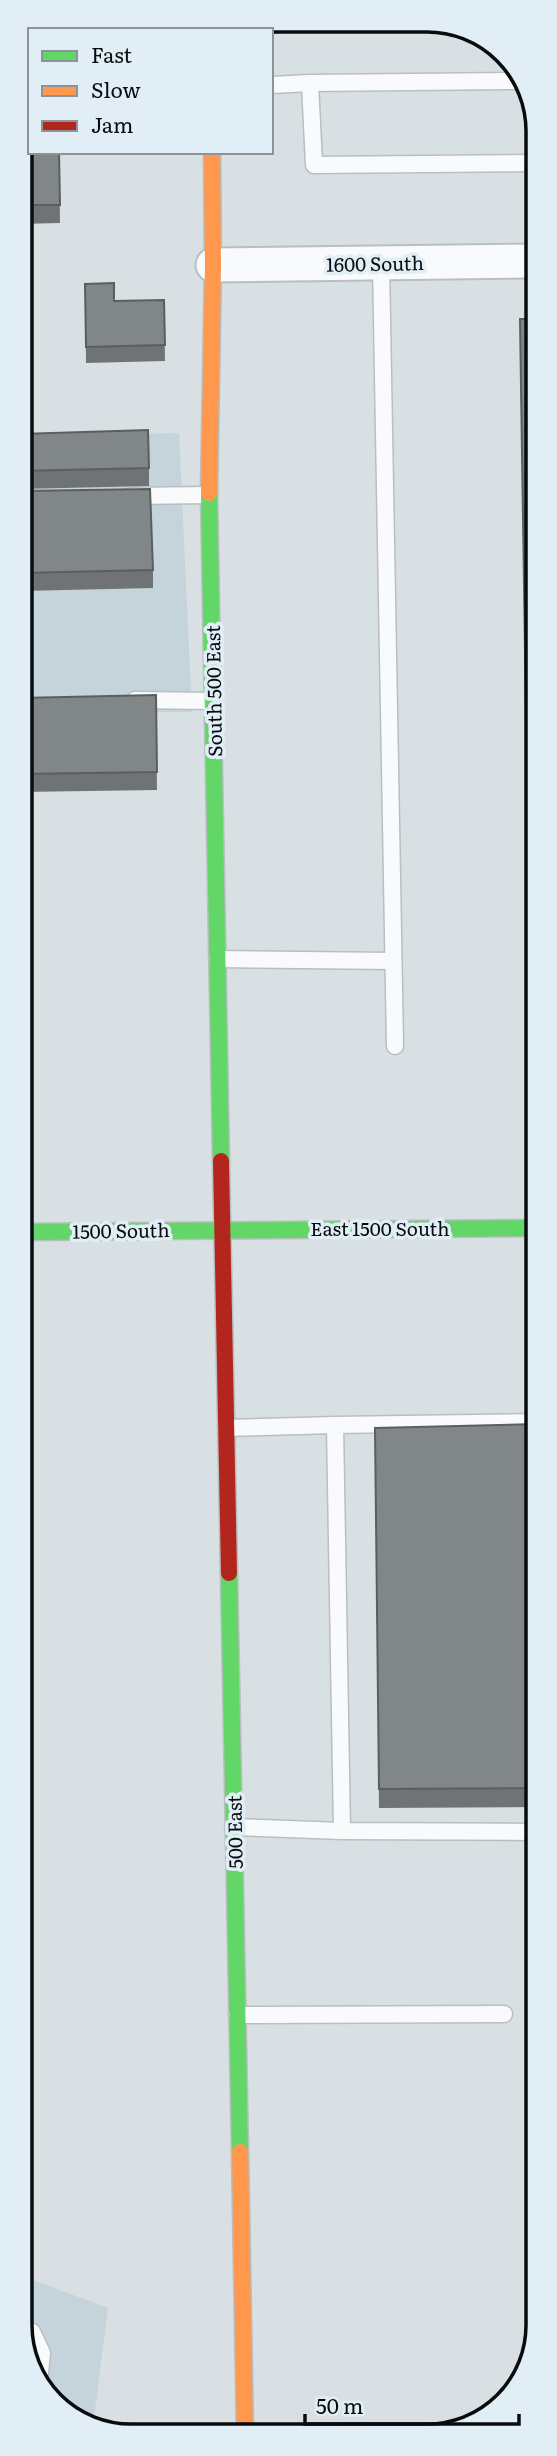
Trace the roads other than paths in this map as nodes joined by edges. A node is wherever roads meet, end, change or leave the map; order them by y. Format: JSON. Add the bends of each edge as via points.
{"nodes":[{"id":1,"x":512,"y":81,"type":"edge"},
{"id":2,"x":310,"y":83,"type":"junction"},
{"id":3,"x":273,"y":85,"type":"edge"},
{"id":4,"x":212,"y":154,"type":"edge"},
{"id":5,"x":526,"y":163,"type":"edge"},
{"id":6,"x":526,"y":261,"type":"edge"},
{"id":7,"x":381,"y":263,"type":"junction"},
{"id":8,"x":214,"y":265,"type":"junction"},
{"id":9,"x":209,"y":495,"type":"junction"},
{"id":10,"x":112,"y":497,"type":"edge"},
{"id":11,"x":122,"y":700,"type":"edge"},
{"id":12,"x":213,"y":701,"type":"junction"},
{"id":13,"x":217,"y":959,"type":"junction"},
{"id":14,"x":393,"y":961,"type":"junction"},
{"id":15,"x":395,"y":1046,"type":"dead end"},
{"id":16,"x":526,"y":1228,"type":"edge"},
{"id":17,"x":222,"y":1229,"type":"junction"},
{"id":18,"x":32,"y":1232,"type":"edge"},
{"id":19,"x":525,"y":1422,"type":"edge"},
{"id":20,"x":335,"y":1425,"type":"junction"},
{"id":21,"x":226,"y":1428,"type":"junction"},
{"id":22,"x":233,"y":1827,"type":"junction"},
{"id":23,"x":342,"y":1831,"type":"junction"},
{"id":24,"x":525,"y":1832,"type":"edge"},
{"id":25,"x":504,"y":2014,"type":"dead end"},
{"id":26,"x":237,"y":2015,"type":"junction"},
{"id":27,"x":32,"y":2332,"type":"edge"},
{"id":28,"x":41,"y":2366,"type":"edge"},
{"id":29,"x":245,"y":2424,"type":"edge"}],
"edges":[{"from":1,"to":2,"type":"lane"},
{"from":2,"to":3,"type":"lane"},
{"from":2,"to":5,"type":"lane","via":[[314,165]]},
{"from":4,"to":8,"type":"street","name":"South 500 East"},
{"from":6,"to":7,"type":"street","name":"1600 South"},
{"from":7,"to":8,"type":"street","name":"1600 South"},
{"from":7,"to":14,"type":"lane"},
{"from":8,"to":9,"type":"street","name":"South 500 East"},
{"from":9,"to":10,"type":"lane"},
{"from":9,"to":12,"type":"street","name":"South 500 East"},
{"from":11,"to":12,"type":"lane"},
{"from":12,"to":13,"type":"street","name":"South 500 East"},
{"from":13,"to":14,"type":"lane"},
{"from":13,"to":17,"type":"street","name":"South 500 East"},
{"from":14,"to":15,"type":"lane"},
{"from":16,"to":17,"type":"street","name":"East 1500 South"},
{"from":17,"to":18,"type":"street","name":"1500 South"},
{"from":17,"to":21,"type":"street","name":"500 East"},
{"from":19,"to":20,"type":"lane"},
{"from":20,"to":21,"type":"lane"},
{"from":20,"to":23,"type":"lane"},
{"from":21,"to":22,"type":"street","name":"500 East"},
{"from":22,"to":23,"type":"lane"},
{"from":22,"to":26,"type":"street","name":"500 East"},
{"from":23,"to":24,"type":"lane"},
{"from":25,"to":26,"type":"lane"},
{"from":26,"to":29,"type":"street","name":"500 East"},
{"from":27,"to":28,"type":"lane","via":[[42,2353]]}]}
